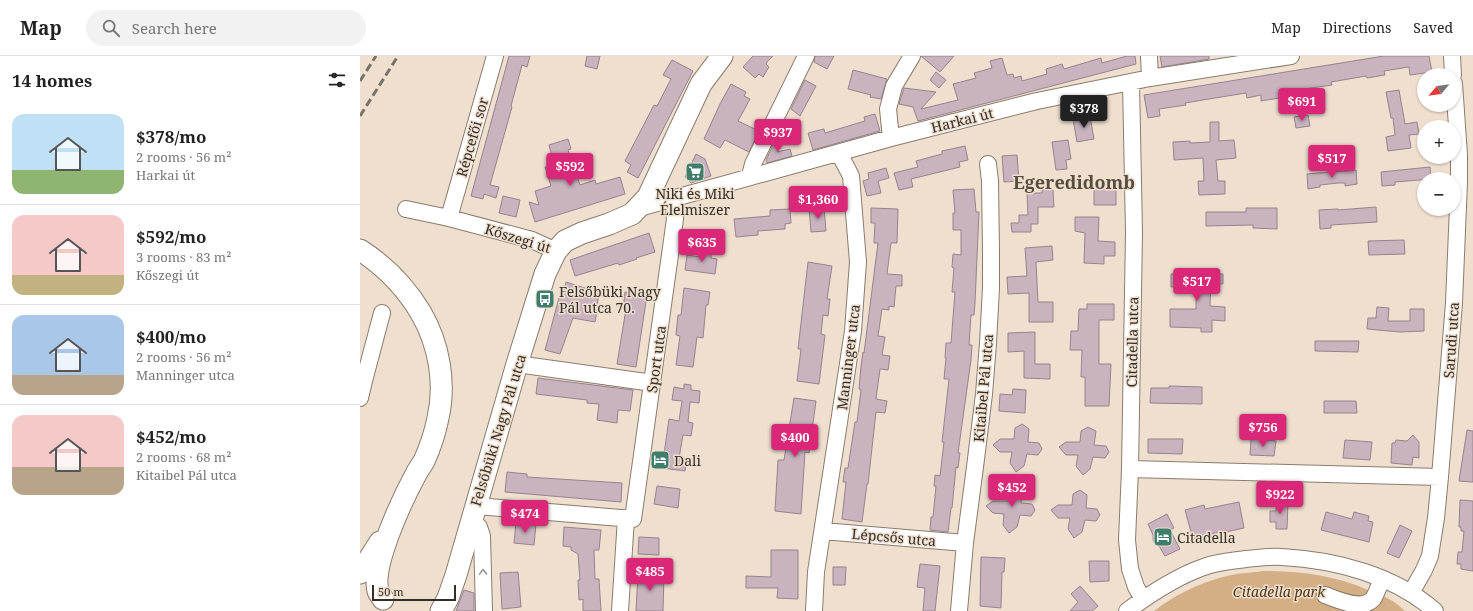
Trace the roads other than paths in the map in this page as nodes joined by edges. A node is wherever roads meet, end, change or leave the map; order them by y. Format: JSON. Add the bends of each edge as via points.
{"nodes":[{"id":1,"x":495,"y":56,"type":"edge"},
{"id":2,"x":806,"y":56,"type":"edge"},
{"id":3,"x":912,"y":56,"type":"edge"},
{"id":4,"x":1149,"y":56,"type":"edge"},
{"id":5,"x":1291,"y":56,"type":"edge"},
{"id":6,"x":1452,"y":56,"type":"edge"},
{"id":7,"x":715,"y":58,"type":"edge"},
{"id":8,"x":1453,"y":68,"type":"edge"},
{"id":9,"x":1150,"y":78,"type":"junction"},
{"id":10,"x":1131,"y":82,"type":"junction"},
{"id":11,"x":1456,"y":112,"type":"edge"},
{"id":12,"x":891,"y":138,"type":"junction"},
{"id":13,"x":838,"y":153,"type":"junction"},
{"id":14,"x":988,"y":164,"type":"dead end"},
{"id":15,"x":750,"y":176,"type":"junction"},
{"id":16,"x":673,"y":199,"type":"junction"},
{"id":17,"x":639,"y":208,"type":"junction"},
{"id":18,"x":406,"y":209,"type":"dead end"},
{"id":19,"x":449,"y":218,"type":"junction"},
{"id":20,"x":360,"y":250,"type":"edge"},
{"id":21,"x":556,"y":251,"type":"junction"},
{"id":22,"x":382,"y":314,"type":"dead end"},
{"id":23,"x":517,"y":364,"type":"junction"},
{"id":24,"x":362,"y":378,"type":"edge"},
{"id":25,"x":653,"y":383,"type":"junction"},
{"id":26,"x":360,"y":398,"type":"edge"},
{"id":27,"x":1130,"y":469,"type":"junction"},
{"id":28,"x":1440,"y":477,"type":"junction"},
{"id":29,"x":473,"y":513,"type":"junction"},
{"id":30,"x":629,"y":518,"type":"junction"},
{"id":31,"x":393,"y":524,"type":"junction"},
{"id":32,"x":823,"y":530,"type":"junction"},
{"id":33,"x":965,"y":543,"type":"junction"},
{"id":34,"x":360,"y":572,"type":"edge"},
{"id":35,"x":1382,"y":579,"type":"junction"},
{"id":36,"x":360,"y":584,"type":"edge"},
{"id":37,"x":1411,"y":593,"type":"junction"},
{"id":38,"x":1325,"y":595,"type":"dead end"},
{"id":39,"x":1143,"y":599,"type":"junction"},
{"id":40,"x":388,"y":606,"type":"edge"},
{"id":41,"x":440,"y":611,"type":"edge"},
{"id":42,"x":484,"y":611,"type":"edge"},
{"id":43,"x":620,"y":611,"type":"edge"},
{"id":44,"x":814,"y":611,"type":"edge"},
{"id":45,"x":959,"y":611,"type":"edge"},
{"id":46,"x":1127,"y":611,"type":"edge"},
{"id":47,"x":1435,"y":611,"type":"edge"}],
"edges":[{"from":1,"to":19,"type":"street","name":"Répcefői sor"},
{"from":2,"to":15,"type":"street","via":[[753,164]]},
{"from":3,"to":12,"type":"street","via":[[894,86],[888,109]]},
{"from":4,"to":9,"type":"street"},
{"from":5,"to":9,"type":"street","name":"Harkai út"},
{"from":6,"to":8,"type":"street"},
{"from":7,"to":17,"type":"main road","name":"Kőszegi út","via":[[648,197]]},
{"from":9,"to":10,"type":"street","name":"Harkai út"},
{"from":10,"to":12,"type":"street","name":"Harkai út","via":[[1037,101]]},
{"from":10,"to":27,"type":"street","name":"Citadella utca","via":[[1134,233]]},
{"from":11,"to":28,"type":"street","name":"Sarudi utca","via":[[1460,182],[1454,303]]},
{"from":12,"to":13,"type":"street","name":"Harkai út"},
{"from":13,"to":15,"type":"street","name":"Harkai út"},
{"from":13,"to":32,"type":"street","name":"Manninger utca","via":[[851,176],[858,262],[853,331]]},
{"from":14,"to":33,"type":"street","name":"Kitaibel Pál utca","via":[[991,288],[984,394]]},
{"from":15,"to":16,"type":"street","name":"Harkai út"},
{"from":16,"to":17,"type":"street","name":"Harkai út"},
{"from":16,"to":25,"type":"street","name":"Sport utca","via":[[675,219]]},
{"from":17,"to":21,"type":"main road","name":"Kőszegi út","via":[[632,214],[570,238]]},
{"from":18,"to":19,"type":"street","name":"Kőszegi út"},
{"from":19,"to":21,"type":"street","name":"Kőszegi út","via":[[532,240]]},
{"from":20,"to":31,"type":"main road","via":[[386,270],[414,301],[434,344],[440,370],[439,411],[432,441]]},
{"from":21,"to":23,"type":"main road","name":"Felsőbüki Nagy Pál utca","via":[[545,274]]},
{"from":22,"to":24,"type":"street"},
{"from":23,"to":25,"type":"street"},
{"from":23,"to":29,"type":"main road","name":"Felsőbüki Nagy Pál utca"},
{"from":24,"to":26,"type":"street"},
{"from":25,"to":30,"type":"street","name":"Sport utca"},
{"from":27,"to":28,"type":"street"},
{"from":27,"to":39,"type":"street","name":"Citadella utca","via":[[1127,540],[1130,569]]},
{"from":28,"to":37,"type":"street","name":"Sarudi utca","via":[[1430,556]]},
{"from":29,"to":30,"type":"street"},
{"from":29,"to":41,"type":"main road","name":"Felsőbüki Nagy Pál utca","via":[[448,598]]},
{"from":42,"to":29,"type":"street","one_way":true,"via":[[482,536]]},
{"from":30,"to":43,"type":"street","name":"Sport utca"},
{"from":31,"to":34,"type":"main road"},
{"from":31,"to":40,"type":"main road","via":[[378,575],[378,592]]},
{"from":32,"to":33,"type":"street","name":"Lépcsős utca"},
{"from":32,"to":44,"type":"street","name":"Manninger utca","via":[[816,572]]},
{"from":33,"to":45,"type":"street","name":"Kitaibel Pál utca"},
{"from":35,"to":37,"type":"street"},
{"from":35,"to":38,"type":"street","via":[[1373,599],[1366,605],[1357,607]]},
{"from":35,"to":39,"type":"street","via":[[1331,562],[1263,557],[1202,567],[1179,577]]},
{"from":36,"to":40,"type":"main road","via":[[375,590]]},
{"from":37,"to":47,"type":"street"},
{"from":39,"to":46,"type":"street"}]}
